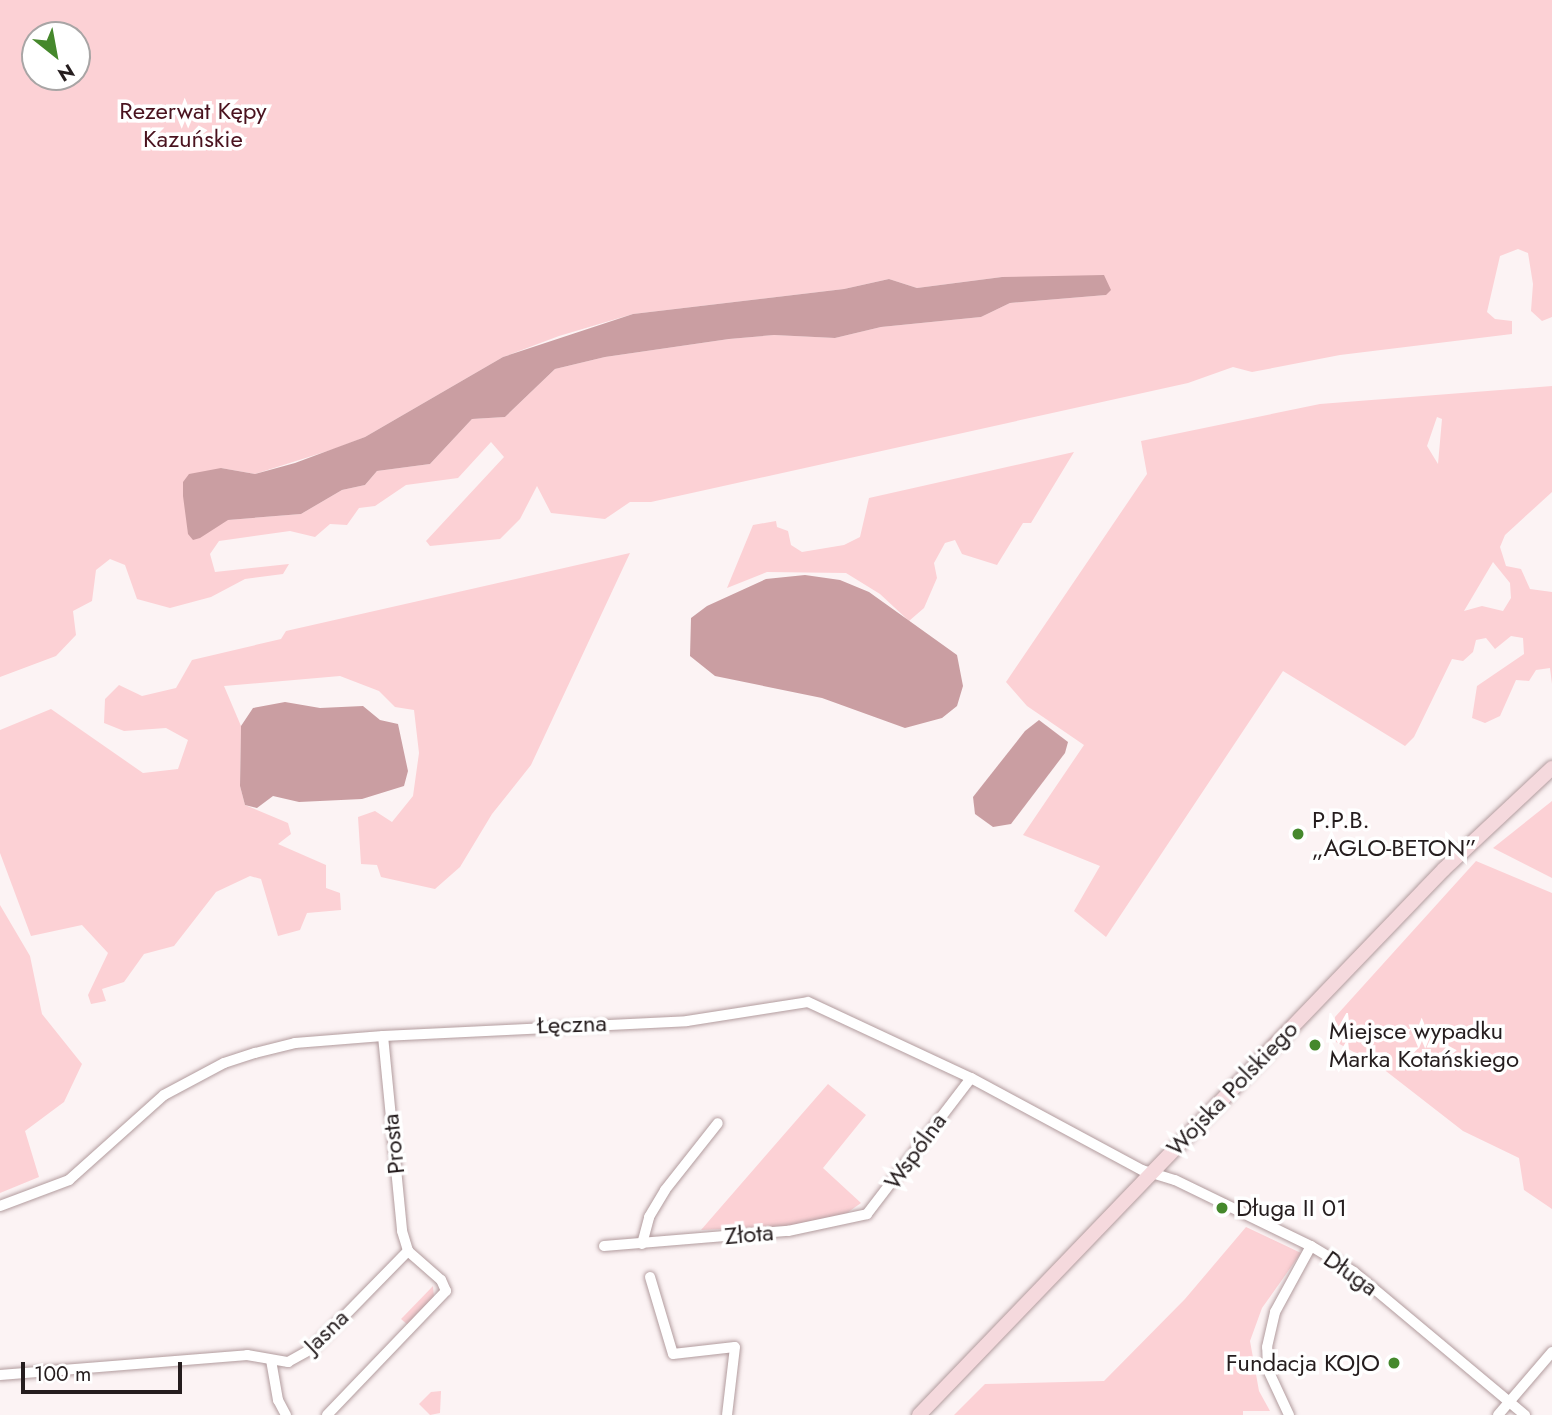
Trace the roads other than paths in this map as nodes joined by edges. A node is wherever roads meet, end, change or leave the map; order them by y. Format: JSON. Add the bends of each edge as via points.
{"nodes":[{"id":1,"x":1552,"y":768,"type":"edge"},
{"id":2,"x":383,"y":1036,"type":"junction"},
{"id":3,"x":971,"y":1078,"type":"junction"},
{"id":4,"x":719,"y":1123,"type":"dead end"},
{"id":5,"x":1152,"y":1172,"type":"junction"},
{"id":6,"x":0,"y":1206,"type":"edge"},
{"id":7,"x":856,"y":1218,"type":"joint"},
{"id":8,"x":642,"y":1244,"type":"junction"},
{"id":9,"x":604,"y":1246,"type":"dead end"},
{"id":10,"x":1311,"y":1246,"type":"junction"},
{"id":11,"x":408,"y":1251,"type":"junction"},
{"id":12,"x":650,"y":1277,"type":"dead end"},
{"id":13,"x":1552,"y":1352,"type":"edge"},
{"id":14,"x":271,"y":1360,"type":"junction"},
{"id":15,"x":0,"y":1375,"type":"edge"},
{"id":16,"x":1510,"y":1401,"type":"junction"},
{"id":17,"x":286,"y":1415,"type":"edge"},
{"id":18,"x":327,"y":1415,"type":"edge"},
{"id":19,"x":727,"y":1415,"type":"edge"},
{"id":20,"x":919,"y":1415,"type":"edge"},
{"id":21,"x":1289,"y":1415,"type":"edge"},
{"id":22,"x":1498,"y":1415,"type":"edge"},
{"id":23,"x":1525,"y":1415,"type":"edge"}],
"edges":[{"from":1,"to":5,"type":"main road","name":"Wojska Polskiego","via":[[1444,869]]},
{"from":2,"to":3,"type":"street","name":"Łęczna","via":[[687,1021],[807,1002]]},
{"from":2,"to":6,"type":"street","name":"Łęczna","via":[[295,1043],[224,1063],[164,1095],[69,1180]]},
{"from":2,"to":11,"type":"street","name":"Prosta","via":[[402,1231]]},
{"from":3,"to":5,"type":"street","name":"Łęczna"},
{"from":3,"to":7,"type":"street","name":"Wspólna","via":[[886,1184],[876,1208]]},
{"from":4,"to":8,"type":"street","via":[[665,1190],[649,1217]]},
{"from":5,"to":10,"type":"street","name":"Długa"},
{"from":5,"to":20,"type":"main road","name":"Wojska Polskiego"},
{"from":7,"to":8,"type":"street","name":"Złota","via":[[788,1231]]},
{"from":8,"to":9,"type":"street","name":"Złota"},
{"from":10,"to":16,"type":"street","name":"Długa","via":[[1354,1272]]},
{"from":10,"to":21,"type":"street","via":[[1275,1312],[1268,1347],[1268,1370]]},
{"from":11,"to":14,"type":"street","name":"Jasna","via":[[313,1348],[288,1362]]},
{"from":11,"to":18,"type":"street","via":[[441,1280],[446,1291]]},
{"from":12,"to":19,"type":"street","via":[[673,1354],[735,1348]]},
{"from":13,"to":16,"type":"street"},
{"from":14,"to":15,"type":"street","name":"Jasna","via":[[247,1355],[180,1358],[96,1370]]},
{"from":14,"to":17,"type":"street","via":[[278,1400]]},
{"from":16,"to":22,"type":"street"},
{"from":16,"to":23,"type":"street","name":"Długa"}]}
